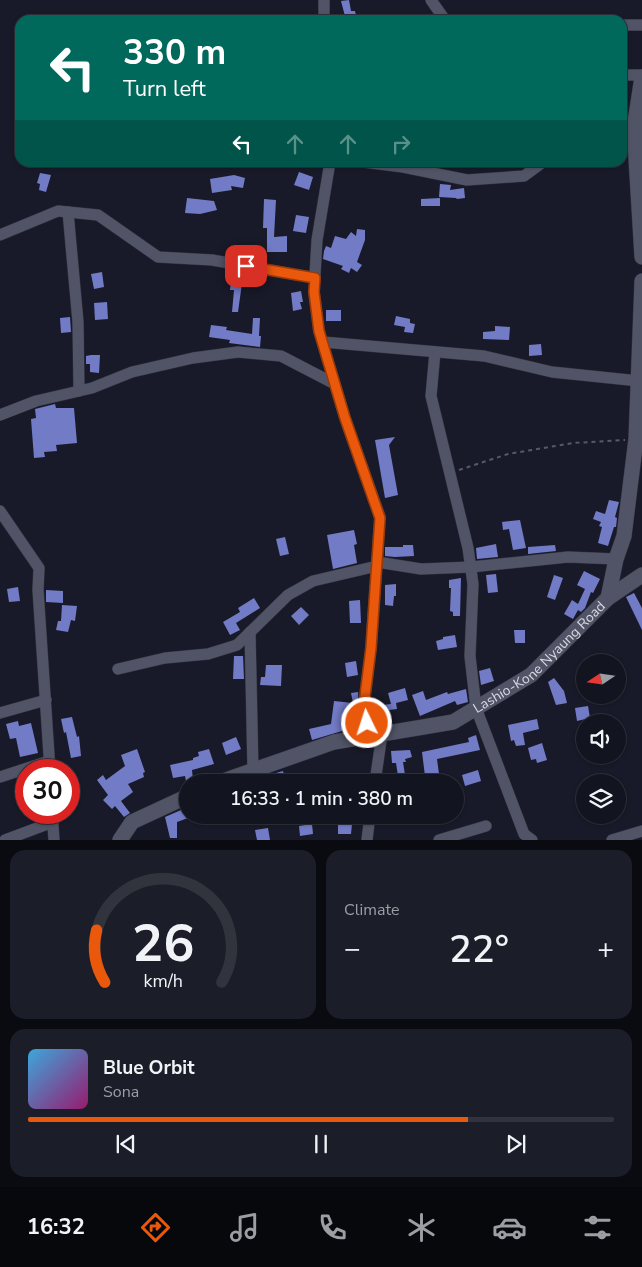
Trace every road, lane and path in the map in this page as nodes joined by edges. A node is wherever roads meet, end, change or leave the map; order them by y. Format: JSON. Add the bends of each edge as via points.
{"nodes":[{"id":1,"x":324,"y":0,"type":"edge"},
{"id":2,"x":430,"y":0,"type":"edge"},
{"id":3,"x":324,"y":15,"type":"edge"},
{"id":4,"x":442,"y":15,"type":"edge"},
{"id":5,"x":627,"y":25,"type":"edge"},
{"id":6,"x":642,"y":25,"type":"edge"},
{"id":7,"x":627,"y":75,"type":"edge"},
{"id":8,"x":642,"y":76,"type":"edge"},
{"id":9,"x":629,"y":124,"type":"edge"},
{"id":10,"x":329,"y":167,"type":"edge"},
{"id":11,"x":403,"y":167,"type":"edge"},
{"id":12,"x":536,"y":167,"type":"edge"},
{"id":13,"x":68,"y":212,"type":"junction"},
{"id":14,"x":0,"y":235,"type":"edge"},
{"id":15,"x":642,"y":257,"type":"edge"},
{"id":16,"x":315,"y":278,"type":"junction"},
{"id":17,"x":642,"y":281,"type":"edge"},
{"id":18,"x":322,"y":342,"type":"junction"},
{"id":19,"x":435,"y":352,"type":"junction"},
{"id":20,"x":640,"y":381,"type":"junction"},
{"id":21,"x":335,"y":384,"type":"junction"},
{"id":22,"x":79,"y":391,"type":"junction"},
{"id":23,"x":0,"y":415,"type":"edge"},
{"id":24,"x":636,"y":439,"type":"junction"},
{"id":25,"x":449,"y":473,"type":"junction"},
{"id":26,"x":0,"y":511,"type":"edge"},
{"id":27,"x":616,"y":559,"type":"junction"},
{"id":28,"x":377,"y":564,"type":"junction"},
{"id":29,"x":471,"y":567,"type":"junction"},
{"id":30,"x":642,"y":574,"type":"edge"},
{"id":31,"x":608,"y":598,"type":"junction"},
{"id":32,"x":250,"y":632,"type":"junction"},
{"id":33,"x":118,"y":669,"type":"dead end"},
{"id":34,"x":46,"y":700,"type":"junction"},
{"id":35,"x":476,"y":708,"type":"junction"},
{"id":36,"x":0,"y":714,"type":"edge"},
{"id":37,"x":375,"y":735,"type":"junction"},
{"id":38,"x":50,"y":759,"type":"edge"},
{"id":39,"x":252,"y":771,"type":"junction"},
{"id":40,"x":15,"y":774,"type":"edge"},
{"id":41,"x":243,"y":774,"type":"edge"},
{"id":42,"x":375,"y":774,"type":"edge"},
{"id":43,"x":0,"y":777,"type":"edge"},
{"id":44,"x":179,"y":800,"type":"edge"},
{"id":45,"x":38,"y":824,"type":"edge"},
{"id":46,"x":53,"y":824,"type":"edge"},
{"id":47,"x":369,"y":824,"type":"edge"},
{"id":48,"x":486,"y":826,"type":"dead end"},
{"id":49,"x":642,"y":831,"type":"edge"},
{"id":50,"x":5,"y":840,"type":"edge"},
{"id":51,"x":54,"y":840,"type":"edge"},
{"id":52,"x":120,"y":840,"type":"edge"},
{"id":53,"x":367,"y":840,"type":"edge"},
{"id":54,"x":439,"y":840,"type":"edge"},
{"id":55,"x":532,"y":840,"type":"edge"},
{"id":56,"x":612,"y":840,"type":"edge"}],
"edges":[{"from":1,"to":3,"type":"street"},
{"from":2,"to":4,"type":"street"},
{"from":5,"to":6,"type":"street"},
{"from":7,"to":8,"type":"street"},
{"from":8,"to":9,"type":"main road"},
{"from":9,"to":15,"type":"main road"},
{"from":10,"to":16,"type":"street"},
{"from":11,"to":12,"type":"street","via":[[467,180],[524,176]]},
{"from":13,"to":14,"type":"street","via":[[58,211]]},
{"from":13,"to":16,"type":"street","via":[[98,215],[158,257],[212,260]]},
{"from":13,"to":22,"type":"street","via":[[78,322]]},
{"from":16,"to":18,"type":"street","via":[[314,292]]},
{"from":17,"to":20,"type":"main road","name":"Lashio-Kone Nyaung Road"},
{"from":18,"to":19,"type":"street"},
{"from":18,"to":21,"type":"street"},
{"from":19,"to":20,"type":"street","via":[[484,356],[552,372]]},
{"from":19,"to":25,"type":"street","via":[[431,396]]},
{"from":20,"to":24,"type":"main road","name":"Lashio-Kone Nyaung Road"},
{"from":21,"to":22,"type":"street","via":[[280,356],[238,352],[132,372]]},
{"from":21,"to":28,"type":"street","via":[[380,518]]},
{"from":22,"to":23,"type":"street","via":[[36,401]]},
{"from":24,"to":25,"type":"path","via":[[573,443],[508,454]]},
{"from":24,"to":27,"type":"main road","name":"Lashio-Kone Nyaung Road","via":[[624,536]]},
{"from":25,"to":29,"type":"street"},
{"from":26,"to":34,"type":"street","via":[[39,568]]},
{"from":27,"to":29,"type":"street","via":[[568,557]]},
{"from":27,"to":31,"type":"main road","name":"Lashio-Kone Nyaung Road"},
{"from":28,"to":29,"type":"street","via":[[421,569]]},
{"from":28,"to":32,"type":"street","via":[[313,581],[288,594]]},
{"from":28,"to":37,"type":"street","via":[[365,696]]},
{"from":29,"to":35,"type":"street","via":[[470,656]]},
{"from":30,"to":31,"type":"main road"},
{"from":31,"to":35,"type":"main road","name":"Lashio-Kone Nyaung Road","via":[[531,675]]},
{"from":32,"to":33,"type":"street","via":[[237,645],[208,654],[165,658]]},
{"from":32,"to":39,"type":"street"},
{"from":34,"to":36,"type":"street"},
{"from":34,"to":38,"type":"street"},
{"from":35,"to":37,"type":"main road","name":"Lashio-Kone Nyaung Road","via":[[452,722]]},
{"from":35,"to":55,"type":"street","via":[[524,834]]},
{"from":37,"to":39,"type":"main road","name":"Lashio-Kone Nyaung Road","via":[[334,742]]},
{"from":37,"to":42,"type":"street"},
{"from":39,"to":41,"type":"main road","name":"Lashio-Kone Nyaung Road"},
{"from":40,"to":43,"type":"street"},
{"from":44,"to":52,"type":"main road","via":[[132,822]]},
{"from":45,"to":50,"type":"street"},
{"from":46,"to":51,"type":"street"},
{"from":47,"to":53,"type":"street"},
{"from":48,"to":54,"type":"street"},
{"from":49,"to":56,"type":"street"}]}
